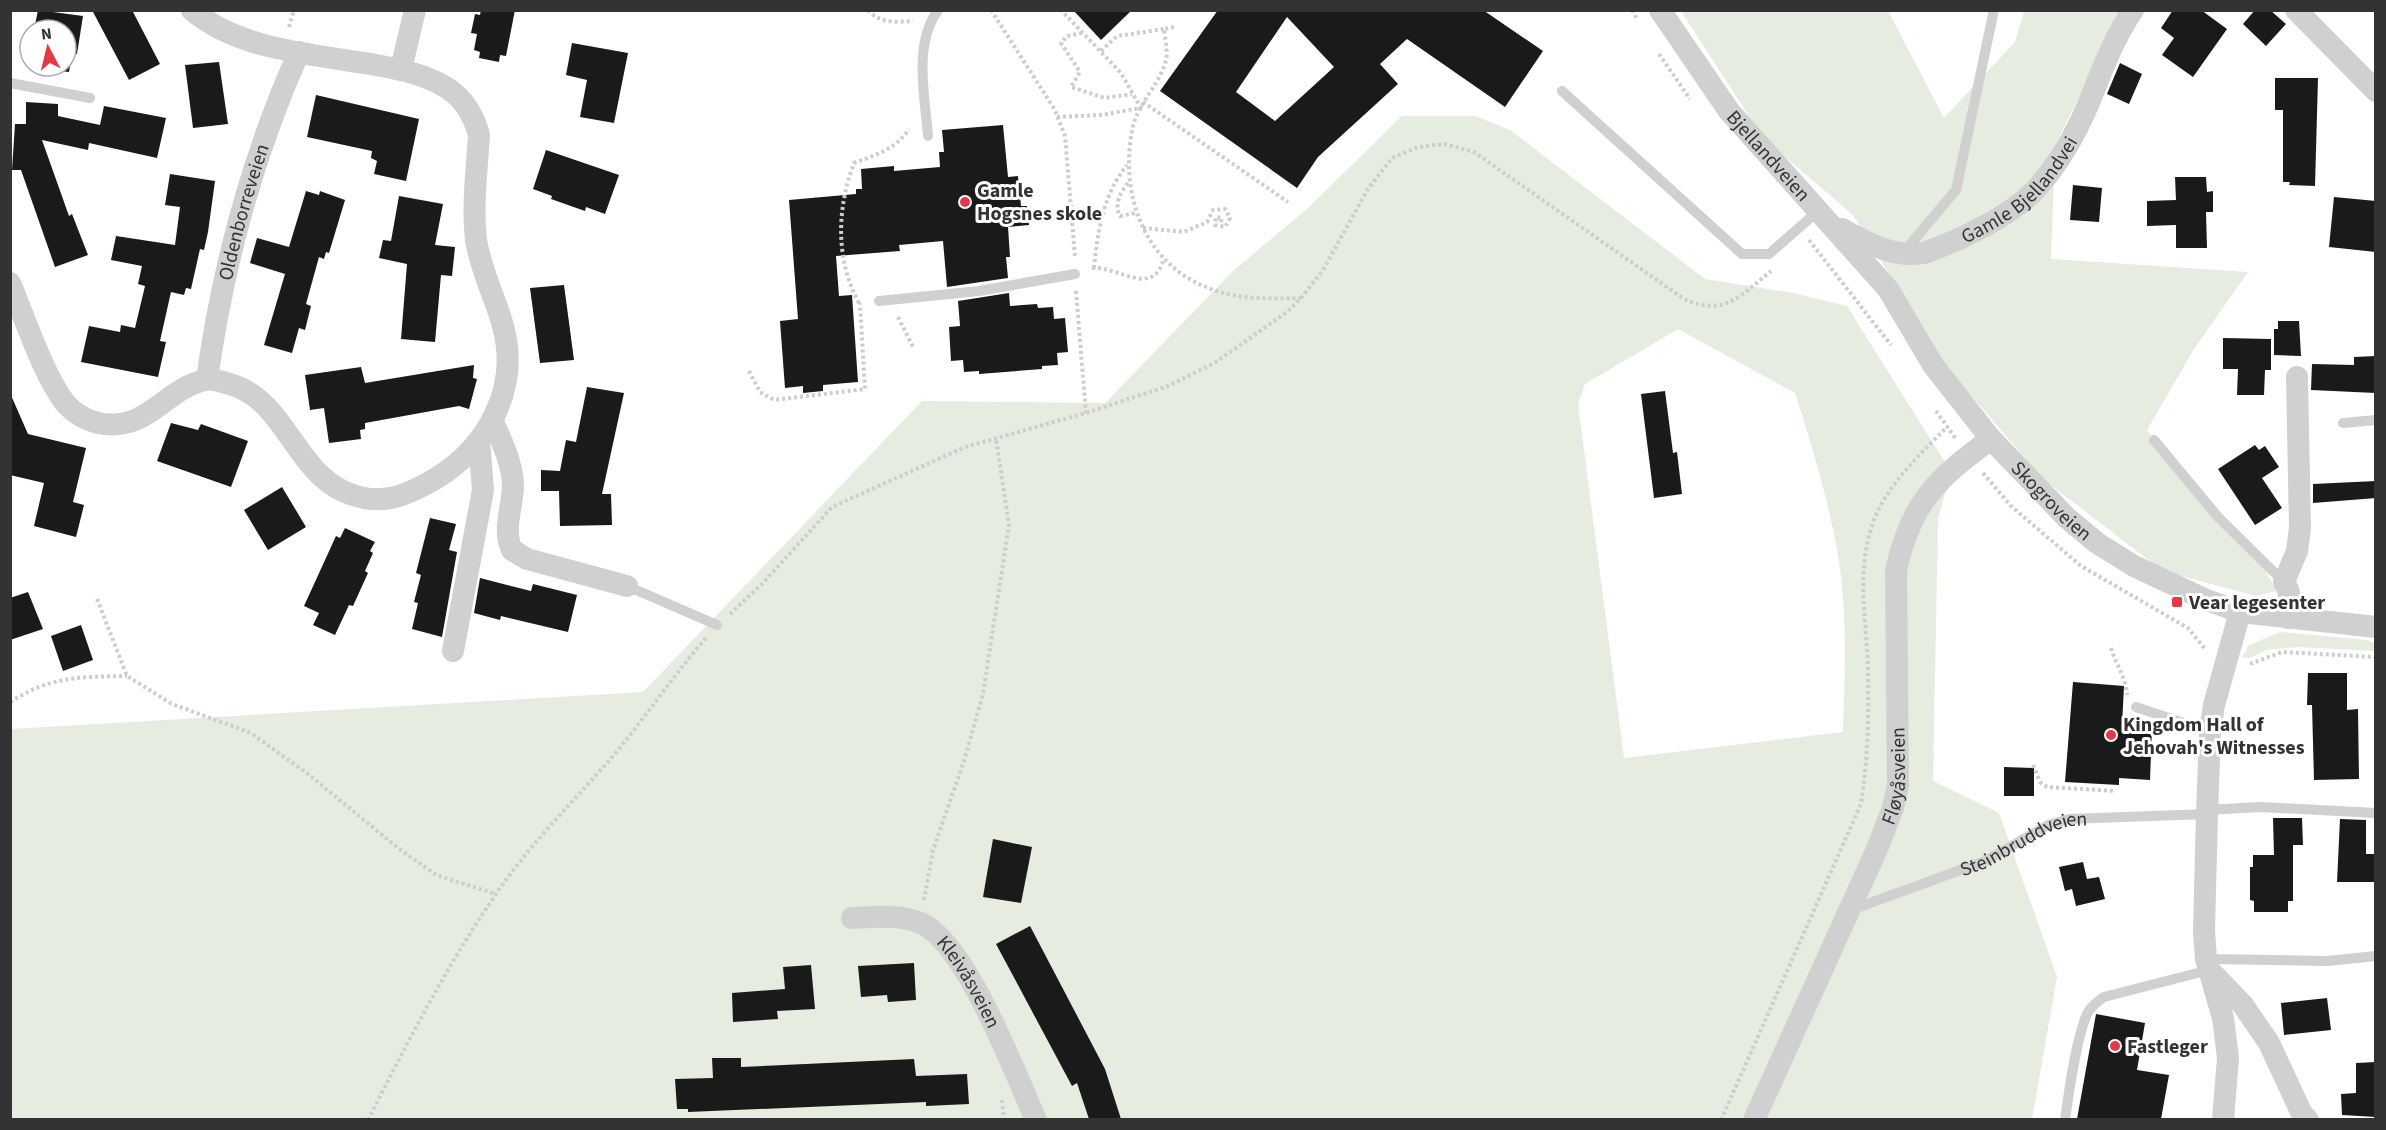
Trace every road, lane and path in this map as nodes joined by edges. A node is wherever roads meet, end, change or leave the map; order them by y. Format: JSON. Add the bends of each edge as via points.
{"nodes":[{"id":1,"x":192,"y":10,"type":"edge"},
{"id":2,"x":415,"y":10,"type":"edge"},
{"id":3,"x":868,"y":10,"type":"edge"},
{"id":4,"x":991,"y":10,"type":"edge"},
{"id":5,"x":1061,"y":10,"type":"edge"},
{"id":6,"x":1660,"y":10,"type":"edge"},
{"id":7,"x":1994,"y":10,"type":"edge"},
{"id":8,"x":2133,"y":10,"type":"edge"},
{"id":9,"x":2296,"y":10,"type":"edge"},
{"id":10,"x":935,"y":15,"type":"edge"},
{"id":11,"x":1174,"y":27,"type":"dead end"},
{"id":12,"x":1164,"y":29,"type":"junction"},
{"id":13,"x":1083,"y":33,"type":"junction"},
{"id":14,"x":1101,"y":51,"type":"junction"},
{"id":15,"x":299,"y":52,"type":"junction"},
{"id":16,"x":401,"y":69,"type":"junction"},
{"id":17,"x":10,"y":83,"type":"edge"},
{"id":18,"x":1562,"y":91,"type":"dead end"},
{"id":19,"x":2376,"y":91,"type":"edge"},
{"id":20,"x":1132,"y":94,"type":"junction"},
{"id":21,"x":90,"y":98,"type":"dead end"},
{"id":22,"x":1143,"y":102,"type":"junction"},
{"id":23,"x":926,"y":105,"type":"junction"},
{"id":24,"x":1141,"y":108,"type":"junction"},
{"id":25,"x":1057,"y":117,"type":"junction"},
{"id":26,"x":928,"y":136,"type":"dead end"},
{"id":27,"x":1128,"y":164,"type":"junction"},
{"id":28,"x":1129,"y":183,"type":"junction"},
{"id":29,"x":1288,"y":202,"type":"dead end"},
{"id":30,"x":1136,"y":213,"type":"junction"},
{"id":31,"x":1824,"y":217,"type":"junction"},
{"id":32,"x":1221,"y":222,"type":"dead end"},
{"id":33,"x":1143,"y":228,"type":"junction"},
{"id":34,"x":1802,"y":248,"type":"dead end"},
{"id":35,"x":1903,"y":253,"type":"junction"},
{"id":36,"x":1164,"y":258,"type":"junction"},
{"id":37,"x":1777,"y":267,"type":"dead end"},
{"id":38,"x":1094,"y":268,"type":"junction"},
{"id":39,"x":1075,"y":272,"type":"junction"},
{"id":40,"x":10,"y":283,"type":"edge"},
{"id":41,"x":1888,"y":289,"type":"joint"},
{"id":42,"x":1301,"y":298,"type":"junction"},
{"id":43,"x":885,"y":300,"type":"junction"},
{"id":44,"x":859,"y":303,"type":"junction"},
{"id":45,"x":914,"y":349,"type":"dead end"},
{"id":46,"x":749,"y":371,"type":"dead end"},
{"id":47,"x":2296,"y":376,"type":"dead end"},
{"id":48,"x":207,"y":379,"type":"junction"},
{"id":49,"x":1086,"y":413,"type":"junction"},
{"id":50,"x":2376,"y":420,"type":"edge"},
{"id":51,"x":493,"y":422,"type":"junction"},
{"id":52,"x":2343,"y":423,"type":"dead end"},
{"id":53,"x":1947,"y":427,"type":"dead end"},
{"id":54,"x":996,"y":439,"type":"junction"},
{"id":55,"x":1991,"y":439,"type":"junction"},
{"id":56,"x":2154,"y":440,"type":"dead end"},
{"id":57,"x":479,"y":441,"type":"junction"},
{"id":58,"x":2284,"y":582,"type":"junction"},
{"id":59,"x":627,"y":586,"type":"joint"},
{"id":60,"x":97,"y":599,"type":"dead end"},
{"id":61,"x":2240,"y":612,"type":"junction"},
{"id":62,"x":2288,"y":618,"type":"junction"},
{"id":63,"x":717,"y":625,"type":"junction"},
{"id":64,"x":2376,"y":627,"type":"edge"},
{"id":65,"x":2111,"y":648,"type":"dead end"},
{"id":66,"x":453,"y":651,"type":"dead end"},
{"id":67,"x":127,"y":676,"type":"junction"},
{"id":68,"x":2127,"y":699,"type":"dead end"},
{"id":69,"x":10,"y":702,"type":"edge"},
{"id":70,"x":2136,"y":707,"type":"dead end"},
{"id":71,"x":2210,"y":732,"type":"junction"},
{"id":72,"x":2033,"y":765,"type":"dead end"},
{"id":73,"x":2116,"y":791,"type":"dead end"},
{"id":74,"x":2207,"y":812,"type":"junction"},
{"id":75,"x":2376,"y":813,"type":"edge"},
{"id":76,"x":496,"y":894,"type":"junction"},
{"id":77,"x":1848,"y":911,"type":"junction"},
{"id":78,"x":852,"y":918,"type":"dead end"},
{"id":79,"x":920,"y":922,"type":"junction"},
{"id":80,"x":2376,"y":956,"type":"edge"},
{"id":81,"x":2208,"y":965,"type":"junction"},
{"id":82,"x":1005,"y":1093,"type":"dead end"},
{"id":83,"x":1030,"y":1118,"type":"edge"},
{"id":84,"x":368,"y":1119,"type":"edge"},
{"id":85,"x":1004,"y":1119,"type":"edge"},
{"id":86,"x":1721,"y":1119,"type":"edge"},
{"id":87,"x":1754,"y":1119,"type":"edge"},
{"id":88,"x":2065,"y":1119,"type":"edge"},
{"id":89,"x":2223,"y":1119,"type":"edge"},
{"id":90,"x":2308,"y":1119,"type":"edge"}],
"edges":[{"from":1,"to":15,"type":"street","via":[[224,32]]},
{"from":2,"to":16,"type":"street"},
{"from":3,"to":10,"type":"path","via":[[874,17],[892,22]]},
{"from":4,"to":25,"type":"path"},
{"from":5,"to":13,"type":"path"},
{"from":6,"to":31,"type":"street","name":"Bjellandveien","via":[[1729,111]]},
{"from":7,"to":35,"type":"lane","via":[[1956,190]]},
{"from":8,"to":35,"type":"street","name":"Gamle Bjellandvei","via":[[2077,125],[2038,187],[2002,215],[1935,249],[1913,255]]},
{"from":9,"to":19,"type":"street"},
{"from":10,"to":23,"type":"lane","via":[[926,38],[923,65]]},
{"from":11,"to":12,"type":"path"},
{"from":12,"to":14,"type":"path","via":[[1117,36]]},
{"from":12,"to":22,"type":"path","via":[[1167,59]]},
{"from":13,"to":14,"type":"path"},
{"from":13,"to":20,"type":"path","via":[[1067,36],[1061,43],[1080,72],[1071,87],[1105,98]]},
{"from":14,"to":20,"type":"path","via":[[1121,73]]},
{"from":15,"to":16,"type":"street"},
{"from":15,"to":48,"type":"street","name":"Oldenborreveien","via":[[277,102],[239,213]]},
{"from":16,"to":51,"type":"street","via":[[450,90],[475,119],[479,135],[476,238],[483,274],[507,342],[507,382]]},
{"from":17,"to":21,"type":"lane"},
{"from":18,"to":31,"type":"lane","via":[[1742,254],[1769,254]]},
{"from":20,"to":24,"type":"path"},
{"from":22,"to":24,"type":"path"},
{"from":22,"to":29,"type":"path"},
{"from":23,"to":26,"type":"lane"},
{"from":23,"to":44,"type":"path","via":[[904,137],[886,152],[854,163],[846,183],[840,212],[844,272]]},
{"from":24,"to":25,"type":"path"},
{"from":24,"to":27,"type":"path","via":[[1134,123]]},
{"from":25,"to":39,"type":"path","via":[[1065,136]]},
{"from":27,"to":28,"type":"path"},
{"from":27,"to":38,"type":"path","via":[[1106,199]]},
{"from":28,"to":30,"type":"path"},
{"from":28,"to":30,"type":"path","via":[[1119,199],[1118,212],[1125,217]]},
{"from":30,"to":33,"type":"path"},
{"from":31,"to":34,"type":"path"},
{"from":31,"to":35,"type":"street","name":"Gamle Bjellandvei","via":[[1874,247]]},
{"from":31,"to":41,"type":"street","name":"Bjellandveien"},
{"from":32,"to":33,"type":"path","via":[[1222,218],[1216,217],[1215,225],[1219,228],[1225,227],[1230,218],[1220,208],[1213,210],[1207,222],[1184,232]]},
{"from":33,"to":36,"type":"path"},
{"from":36,"to":38,"type":"path","via":[[1161,269],[1151,277],[1138,279]]},
{"from":36,"to":42,"type":"path","via":[[1194,282],[1219,291],[1261,299]]},
{"from":37,"to":42,"type":"path","via":[[1735,300],[1719,308],[1702,307],[1684,299],[1474,152],[1444,144],[1418,147],[1385,164],[1323,270]]},
{"from":38,"to":39,"type":"path"},
{"from":39,"to":43,"type":"lane","via":[[978,291]]},
{"from":39,"to":49,"type":"path"},
{"from":40,"to":48,"type":"street","via":[[40,357],[65,404],[78,415],[110,425],[126,424]]},
{"from":41,"to":55,"type":"street","name":"Skogroveien","via":[[1933,365]]},
{"from":42,"to":49,"type":"path","via":[[1216,362],[1168,386]]},
{"from":43,"to":44,"type":"path"},
{"from":43,"to":45,"type":"path"},
{"from":44,"to":46,"type":"path","via":[[865,389],[774,400],[760,392]]},
{"from":47,"to":58,"type":"street","via":[[2300,528]]},
{"from":48,"to":57,"type":"street","via":[[248,392],[274,417],[325,480],[366,498],[409,494],[448,471]]},
{"from":49,"to":54,"type":"path"},
{"from":50,"to":52,"type":"lane"},
{"from":51,"to":57,"type":"street"},
{"from":51,"to":59,"type":"street","via":[[511,472],[508,532],[512,550],[527,559]]},
{"from":53,"to":86,"type":"path","via":[[1900,477],[1881,504],[1867,541],[1862,592],[1869,715],[1861,804]]},
{"from":54,"to":63,"type":"path","via":[[965,447],[832,507],[762,584]]},
{"from":54,"to":79,"type":"path","via":[[1009,525],[983,694],[933,850]]},
{"from":55,"to":61,"type":"street","name":"Skogroveien","via":[[2037,490],[2097,543],[2164,580]]},
{"from":55,"to":77,"type":"street","name":"Fløyåsveien","via":[[1924,497],[1901,545],[1895,595],[1898,785],[1893,808]]},
{"from":56,"to":58,"type":"lane","via":[[2218,518]]},
{"from":57,"to":66,"type":"street","via":[[483,490]]},
{"from":58,"to":62,"type":"street","via":[[2289,592]]},
{"from":59,"to":63,"type":"lane"},
{"from":60,"to":67,"type":"path"},
{"from":61,"to":62,"type":"street","name":"Skogroveien"},
{"from":61,"to":71,"type":"street"},
{"from":62,"to":64,"type":"street","name":"Skogroveien"},
{"from":63,"to":76,"type":"path"},
{"from":65,"to":68,"type":"path","via":[[2115,663],[2121,668]]},
{"from":67,"to":69,"type":"path","via":[[78,677],[34,687]]},
{"from":67,"to":76,"type":"path","via":[[172,704],[251,733],[436,875]]},
{"from":70,"to":71,"type":"lane"},
{"from":71,"to":74,"type":"street"},
{"from":72,"to":73,"type":"path","via":[[2040,782],[2047,787]]},
{"from":74,"to":75,"type":"lane","name":"Steinbruddveien","via":[[2260,807]]},
{"from":74,"to":77,"type":"lane","name":"Steinbruddveien","via":[[2069,819],[2048,825],[1985,861]]},
{"from":74,"to":81,"type":"street","via":[[2204,930]]},
{"from":76,"to":84,"type":"path","via":[[471,930]]},
{"from":77,"to":87,"type":"street","name":"Fløyåsveien"},
{"from":78,"to":79,"type":"street","name":"Kleivåsveien","via":[[891,917]]},
{"from":79,"to":83,"type":"street","name":"Kleivåsveien","via":[[955,955],[990,1017]]},
{"from":80,"to":81,"type":"lane"},
{"from":81,"to":88,"type":"lane","via":[[2095,1003],[2081,1035]]},
{"from":81,"to":89,"type":"street","via":[[2223,1018],[2228,1058]]},
{"from":81,"to":90,"type":"street","via":[[2262,1034]]},
{"from":82,"to":85,"type":"path","via":[[1001,1103]]}]}
